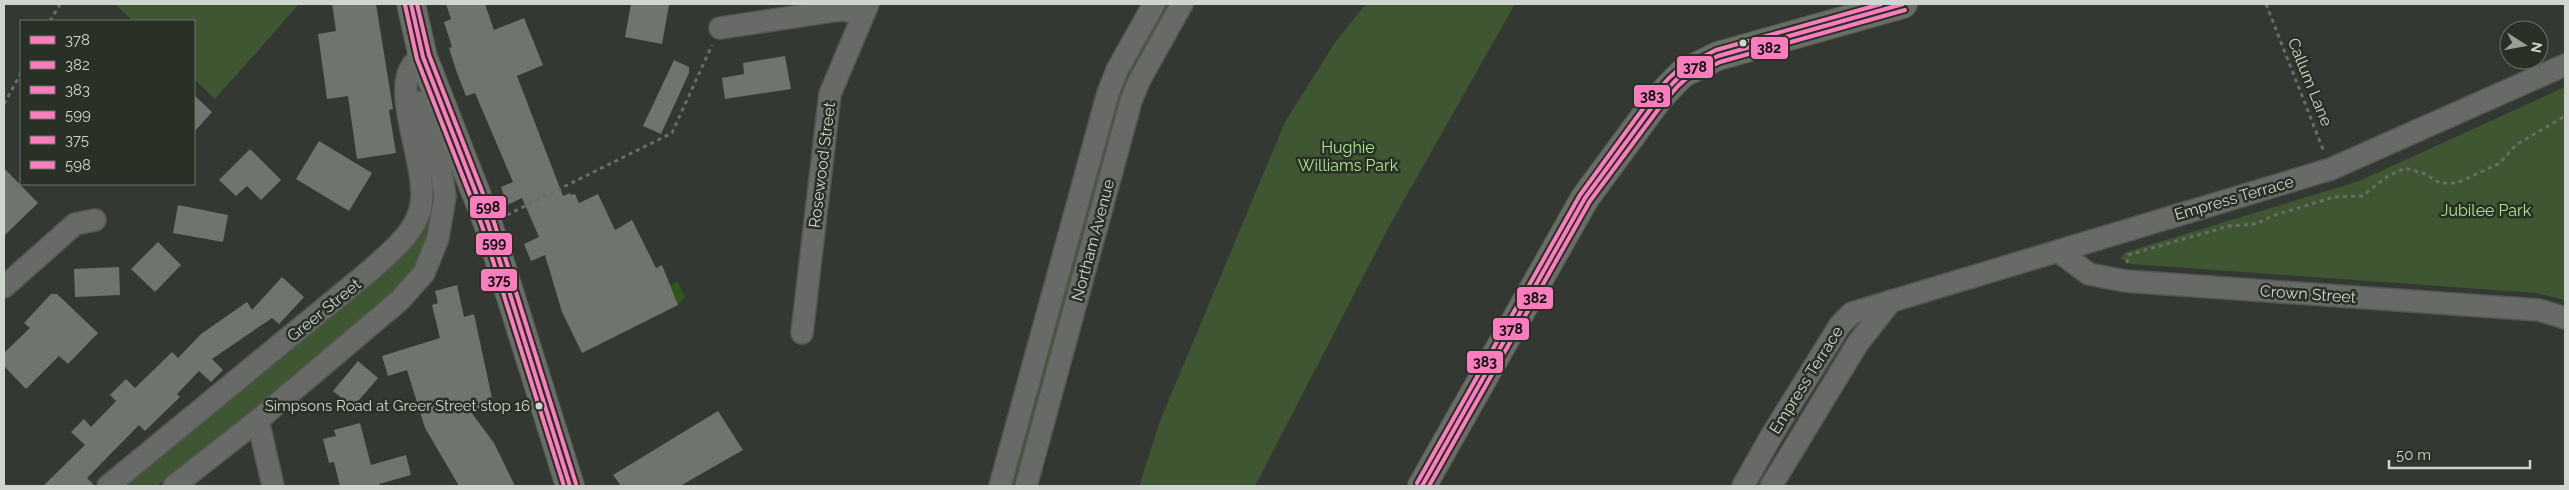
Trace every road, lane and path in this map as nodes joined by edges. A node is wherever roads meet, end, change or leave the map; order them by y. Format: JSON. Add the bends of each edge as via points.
{"nodes":[{"id":1,"x":60,"y":4,"type":"edge"},
{"id":2,"x":411,"y":4,"type":"edge"},
{"id":3,"x":1154,"y":4,"type":"edge"},
{"id":4,"x":1182,"y":4,"type":"edge"},
{"id":5,"x":1903,"y":4,"type":"edge"},
{"id":6,"x":2266,"y":4,"type":"edge"},
{"id":7,"x":865,"y":8,"type":"edge"},
{"id":8,"x":51,"y":20,"type":"edge"},
{"id":9,"x":720,"y":28,"type":"joint"},
{"id":10,"x":416,"y":65,"type":"junction"},
{"id":11,"x":2565,"y":65,"type":"edge"},
{"id":12,"x":20,"y":75,"type":"edge"},
{"id":13,"x":4,"y":104,"type":"edge"},
{"id":14,"x":2565,"y":116,"type":"edge"},
{"id":15,"x":2331,"y":169,"type":"junction"},
{"id":16,"x":506,"y":215,"type":"dead end"},
{"id":17,"x":95,"y":220,"type":"dead end"},
{"id":18,"x":2058,"y":251,"type":"junction"},
{"id":19,"x":2125,"y":281,"type":"junction"},
{"id":20,"x":4,"y":287,"type":"edge"},
{"id":21,"x":1891,"y":301,"type":"junction"},
{"id":22,"x":2565,"y":318,"type":"edge"},
{"id":23,"x":802,"y":333,"type":"dead end"},
{"id":24,"x":258,"y":420,"type":"junction"},
{"id":25,"x":108,"y":486,"type":"edge"},
{"id":26,"x":174,"y":486,"type":"edge"},
{"id":27,"x":273,"y":486,"type":"edge"},
{"id":28,"x":570,"y":486,"type":"edge"},
{"id":29,"x":1000,"y":486,"type":"edge"},
{"id":30,"x":1026,"y":486,"type":"edge"},
{"id":31,"x":1422,"y":486,"type":"edge"},
{"id":32,"x":1744,"y":486,"type":"edge"},
{"id":33,"x":1770,"y":486,"type":"edge"}],
"edges":[{"from":1,"to":8,"type":"path"},
{"from":2,"to":10,"type":"main road"},
{"from":3,"to":29,"type":"street","name":"Northam Avenue","via":[[1117,70],[1108,93]]},
{"from":4,"to":30,"type":"street","name":"Northam Avenue","via":[[1131,101]]},
{"from":5,"to":31,"type":"main road","via":[[1718,56],[1683,73],[1674,82],[1585,198]]},
{"from":6,"to":15,"type":"path","name":"Callum Lane"},
{"from":7,"to":9,"type":"street"},
{"from":7,"to":23,"type":"street","name":"Rosewood Street","via":[[830,94]]},
{"from":9,"to":16,"type":"path","via":[[672,133]]},
{"from":10,"to":24,"type":"street","via":[[445,187],[444,214],[428,267],[400,300]]},
{"from":10,"to":25,"type":"street","name":"Greer Street","via":[[408,108],[422,188],[420,210],[411,229],[372,270]]},
{"from":10,"to":28,"type":"main road","via":[[494,241]]},
{"from":11,"to":15,"type":"street","name":"Empress Terrace"},
{"from":12,"to":13,"type":"path"},
{"from":14,"to":19,"type":"path","via":[[2516,145],[2500,163],[2477,176],[2457,183],[2440,183],[2405,168],[2388,176],[2362,196],[2334,197],[2256,224],[2229,226],[2128,255]]},
{"from":15,"to":18,"type":"street","name":"Empress Terrace"},
{"from":17,"to":20,"type":"street","via":[[75,224]]},
{"from":18,"to":19,"type":"street","name":"Crown Street","via":[[2089,274]]},
{"from":18,"to":21,"type":"street","name":"Empress Terrace"},
{"from":19,"to":22,"type":"street","name":"Crown Street","via":[[2539,310]]},
{"from":21,"to":32,"type":"street","name":"Empress Terrace","via":[[1861,308],[1844,320],[1773,433]]},
{"from":21,"to":33,"type":"street","name":"Empress Terrace","via":[[1858,343]]},
{"from":24,"to":26,"type":"street"},
{"from":24,"to":27,"type":"street"}]}
